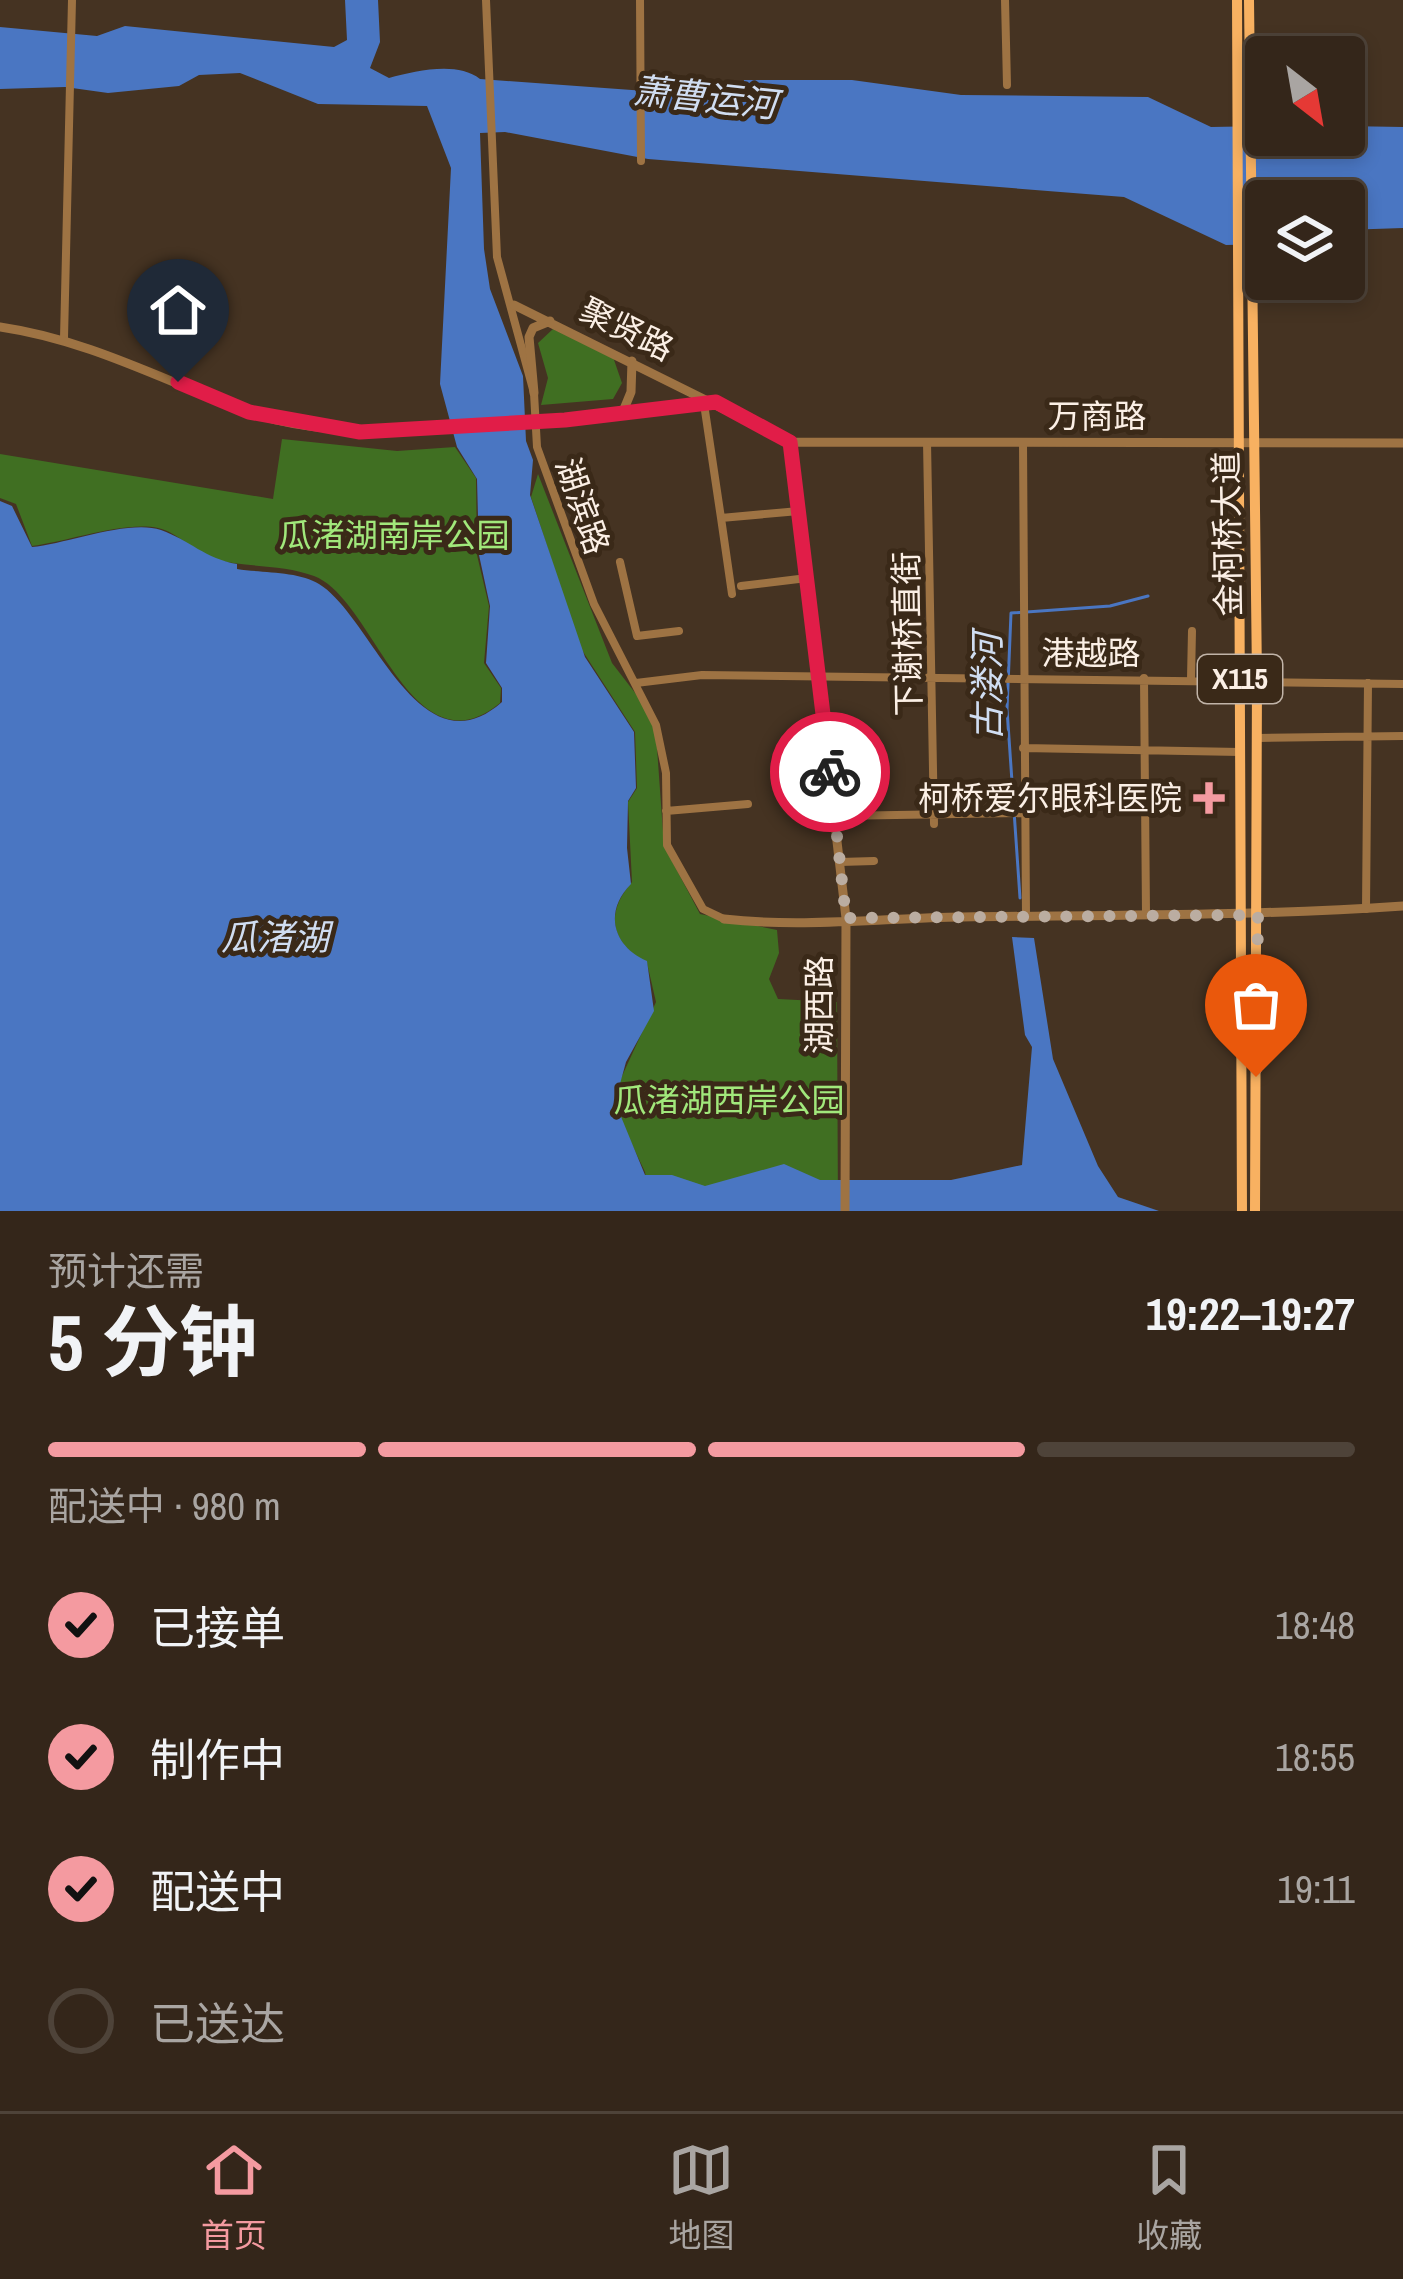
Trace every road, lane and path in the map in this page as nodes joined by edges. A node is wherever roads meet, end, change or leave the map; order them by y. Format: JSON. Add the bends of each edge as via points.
{"nodes":[{"id":1,"x":72,"y":0,"type":"edge"},
{"id":2,"x":486,"y":0,"type":"edge"},
{"id":3,"x":640,"y":0,"type":"edge"},
{"id":4,"x":1005,"y":0,"type":"edge"},
{"id":5,"x":1237,"y":0,"type":"edge"},
{"id":6,"x":1250,"y":0,"type":"edge"},
{"id":7,"x":1007,"y":85,"type":"dead end"},
{"id":8,"x":1243,"y":96,"type":"junction"},
{"id":9,"x":641,"y":161,"type":"dead end"},
{"id":10,"x":514,"y":305,"type":"junction"},
{"id":11,"x":550,"y":321,"type":"junction"},
{"id":12,"x":0,"y":327,"type":"edge"},
{"id":13,"x":64,"y":338,"type":"junction"},
{"id":14,"x":632,"y":361,"type":"junction"},
{"id":15,"x":534,"y":393,"type":"junction"},
{"id":16,"x":710,"y":403,"type":"junction"},
{"id":17,"x":622,"y":414,"type":"junction"},
{"id":18,"x":790,"y":442,"type":"junction"},
{"id":19,"x":927,"y":442,"type":"junction"},
{"id":20,"x":1023,"y":442,"type":"junction"},
{"id":21,"x":1245,"y":443,"type":"junction"},
{"id":22,"x":1403,"y":443,"type":"edge"},
{"id":23,"x":799,"y":511,"type":"junction"},
{"id":24,"x":721,"y":518,"type":"junction"},
{"id":25,"x":620,"y":562,"type":"dead end"},
{"id":26,"x":807,"y":578,"type":"junction"},
{"id":27,"x":741,"y":586,"type":"dead end"},
{"id":28,"x":732,"y":595,"type":"dead end"},
{"id":29,"x":679,"y":631,"type":"dead end"},
{"id":30,"x":1192,"y":631,"type":"dead end"},
{"id":31,"x":820,"y":676,"type":"junction"},
{"id":32,"x":932,"y":676,"type":"junction"},
{"id":33,"x":1013,"y":677,"type":"junction"},
{"id":34,"x":1144,"y":678,"type":"junction"},
{"id":35,"x":1191,"y":678,"type":"junction"},
{"id":36,"x":1240,"y":679,"type":"junction"},
{"id":37,"x":1257,"y":679,"type":"junction"},
{"id":38,"x":636,"y":683,"type":"junction"},
{"id":39,"x":1367,"y":683,"type":"junction"},
{"id":40,"x":1403,"y":684,"type":"edge"},
{"id":41,"x":1367,"y":736,"type":"junction"},
{"id":42,"x":1403,"y":736,"type":"edge"},
{"id":43,"x":1257,"y":737,"type":"junction"},
{"id":44,"x":1023,"y":748,"type":"junction"},
{"id":45,"x":1147,"y":750,"type":"junction"},
{"id":46,"x":1242,"y":752,"type":"junction"},
{"id":47,"x":748,"y":804,"type":"dead end"},
{"id":48,"x":666,"y":811,"type":"junction"},
{"id":49,"x":1019,"y":813,"type":"junction"},
{"id":50,"x":835,"y":816,"type":"junction"},
{"id":51,"x":934,"y":819,"type":"junction"},
{"id":52,"x":874,"y":861,"type":"dead end"},
{"id":53,"x":840,"y":862,"type":"junction"},
{"id":54,"x":1403,"y":906,"type":"edge"},
{"id":55,"x":1366,"y":909,"type":"junction"},
{"id":56,"x":1146,"y":914,"type":"junction"},
{"id":57,"x":1251,"y":915,"type":"junction"},
{"id":58,"x":1026,"y":916,"type":"junction"},
{"id":59,"x":846,"y":918,"type":"junction"},
{"id":60,"x":724,"y":919,"type":"joint"},
{"id":61,"x":1248,"y":1208,"type":"edge"},
{"id":62,"x":845,"y":1211,"type":"edge"}],
"edges":[{"from":1,"to":13,"type":"street"},
{"from":2,"to":10,"type":"street","name":"湖滨路","via":[[496,257]]},
{"from":3,"to":9,"type":"street"},
{"from":4,"to":7,"type":"street"},
{"from":5,"to":8,"type":"main road","name":"金柯桥大道","number":"X115"},
{"from":6,"to":8,"type":"main road","name":"金柯桥大道","number":"X115"},
{"from":8,"to":21,"type":"main road","name":"金柯桥大道","number":"X115"},
{"from":10,"to":11,"type":"street","name":"聚贤路"},
{"from":10,"to":15,"type":"street","name":"湖滨路"},
{"from":11,"to":14,"type":"street","name":"聚贤路"},
{"from":11,"to":15,"type":"street","via":[[529,337]]},
{"from":12,"to":13,"type":"street"},
{"from":13,"to":17,"type":"street","bridge":true,"via":[[249,412],[360,432]]},
{"from":14,"to":16,"type":"street","name":"聚贤路"},
{"from":14,"to":17,"type":"street"},
{"from":15,"to":38,"type":"street","name":"湖滨路","via":[[537,447],[568,541],[617,658]]},
{"from":16,"to":17,"type":"street"},
{"from":16,"to":18,"type":"street","name":"聚贤路"},
{"from":16,"to":24,"type":"street"},
{"from":18,"to":19,"type":"street","name":"万商路"},
{"from":18,"to":23,"type":"street","name":"湖西路"},
{"from":19,"to":20,"type":"street","name":"万商路"},
{"from":19,"to":32,"type":"street","name":"下谢桥直街"},
{"from":20,"to":21,"type":"street","name":"万商路"},
{"from":20,"to":33,"type":"street","via":[[1022,609]]},
{"from":21,"to":22,"type":"street","name":"万商路"},
{"from":21,"to":36,"type":"main road","name":"金柯桥大道","number":"X115"},
{"from":21,"to":37,"type":"main road","name":"金柯桥大道","number":"X115"},
{"from":23,"to":24,"type":"street"},
{"from":23,"to":26,"type":"street","name":"湖西路"},
{"from":24,"to":28,"type":"street"},
{"from":25,"to":29,"type":"street","via":[[638,636]]},
{"from":26,"to":27,"type":"street"},
{"from":26,"to":31,"type":"street","name":"湖西路"},
{"from":30,"to":35,"type":"street"},
{"from":31,"to":32,"type":"street","name":"港越路"},
{"from":31,"to":38,"type":"street","name":"港越路"},
{"from":31,"to":50,"type":"street","name":"湖西路"},
{"from":32,"to":33,"type":"street","name":"港越路"},
{"from":32,"to":51,"type":"street","name":"下谢桥直街"},
{"from":33,"to":34,"type":"street","name":"港越路"},
{"from":33,"to":44,"type":"street"},
{"from":34,"to":35,"type":"street","name":"港越路"},
{"from":34,"to":45,"type":"street"},
{"from":35,"to":36,"type":"street","name":"港越路"},
{"from":36,"to":37,"type":"street","name":"港越路"},
{"from":36,"to":46,"type":"main road","name":"金柯桥大道","number":"X115"},
{"from":37,"to":39,"type":"street","name":"港越路"},
{"from":37,"to":43,"type":"main road","name":"金柯桥大道","number":"X115"},
{"from":38,"to":48,"type":"street","name":"湖滨路","via":[[656,725]]},
{"from":39,"to":40,"type":"street","name":"港越路"},
{"from":39,"to":41,"type":"street"},
{"from":41,"to":42,"type":"street"},
{"from":41,"to":43,"type":"street"},
{"from":41,"to":55,"type":"street"},
{"from":43,"to":57,"type":"main road","name":"金柯桥大道","number":"X115"},
{"from":44,"to":45,"type":"street"},
{"from":44,"to":49,"type":"street"},
{"from":45,"to":46,"type":"street"},
{"from":45,"to":56,"type":"street"},
{"from":46,"to":57,"type":"main road","name":"金柯桥大道","number":"X115"},
{"from":47,"to":48,"type":"street"},
{"from":48,"to":60,"type":"street","name":"湖滨路","via":[[667,845],[689,888],[703,909]]},
{"from":49,"to":51,"type":"street"},
{"from":49,"to":58,"type":"street"},
{"from":50,"to":51,"type":"street"},
{"from":50,"to":53,"type":"street","name":"湖西路"},
{"from":52,"to":53,"type":"street"},
{"from":53,"to":59,"type":"street","name":"湖西路"},
{"from":54,"to":55,"type":"street"},
{"from":55,"to":57,"type":"street"},
{"from":56,"to":57,"type":"street"},
{"from":56,"to":58,"type":"street"},
{"from":57,"to":61,"type":"main road","name":"金柯桥大道","number":"X115"},
{"from":58,"to":59,"type":"street"},
{"from":59,"to":60,"type":"street"},
{"from":59,"to":62,"type":"street","name":"湖西路"}]}
